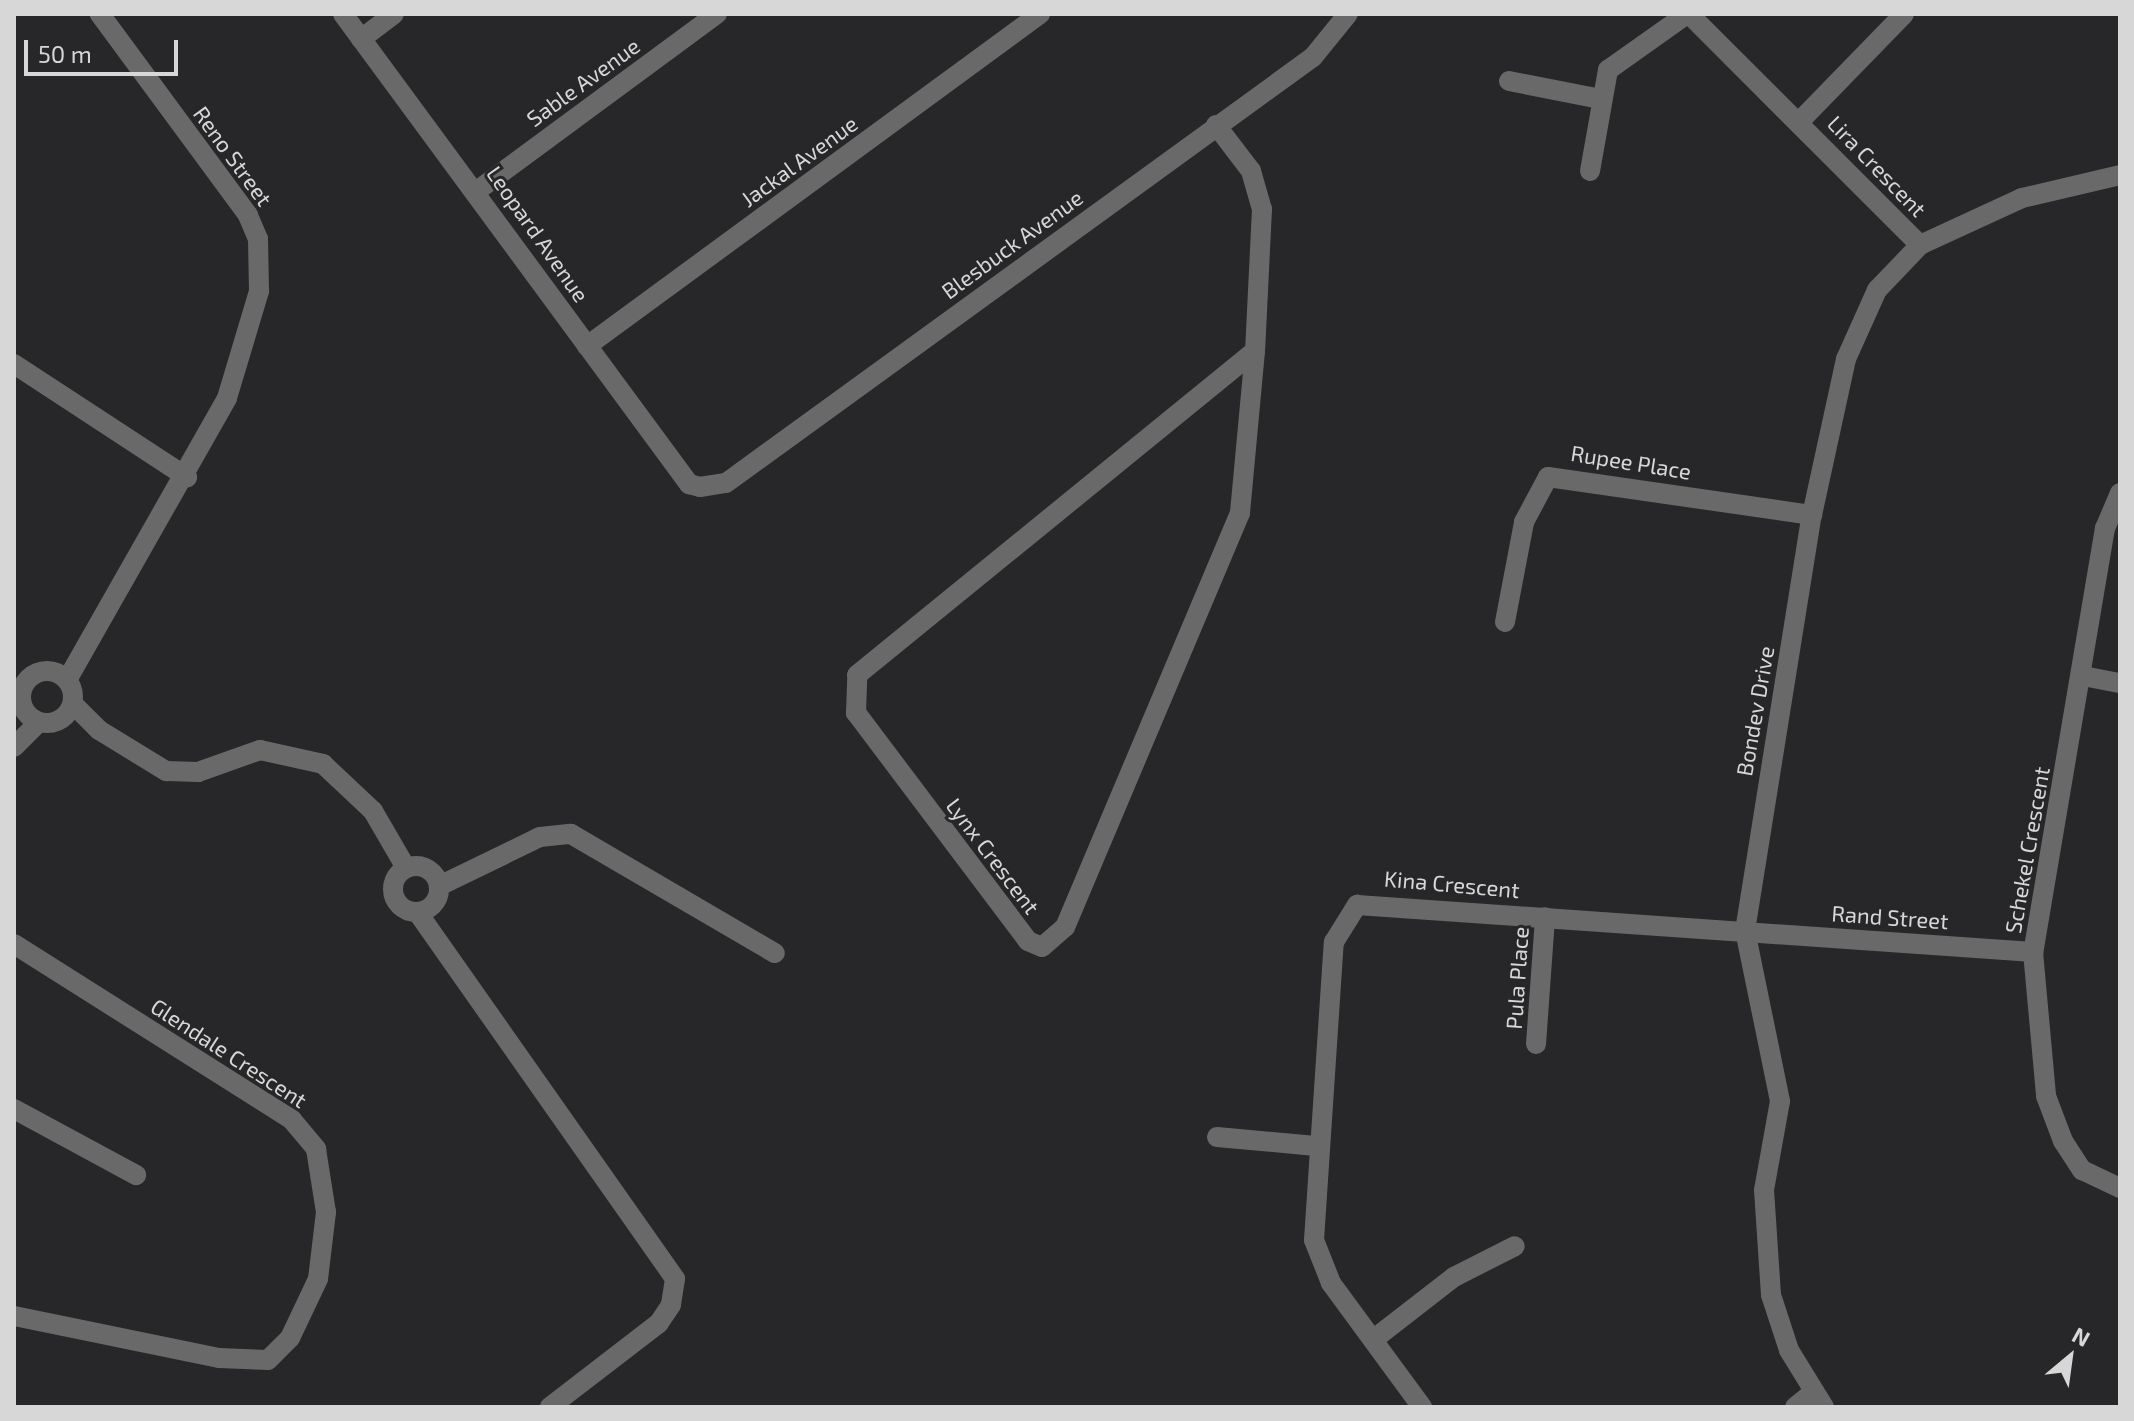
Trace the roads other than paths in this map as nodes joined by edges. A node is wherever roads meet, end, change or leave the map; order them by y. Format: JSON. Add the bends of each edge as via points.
{"nodes":[{"id":1,"x":100,"y":14,"type":"edge"},
{"id":2,"x":343,"y":14,"type":"edge"},
{"id":3,"x":394,"y":14,"type":"edge"},
{"id":4,"x":717,"y":14,"type":"edge"},
{"id":5,"x":1040,"y":14,"type":"edge"},
{"id":6,"x":1348,"y":14,"type":"edge"},
{"id":7,"x":1688,"y":14,"type":"edge"},
{"id":8,"x":1904,"y":14,"type":"edge"},
{"id":9,"x":361,"y":39,"type":"junction"},
{"id":10,"x":1509,"y":81,"type":"dead end"},
{"id":11,"x":1601,"y":99,"type":"junction"},
{"id":12,"x":1800,"y":121,"type":"junction"},
{"id":13,"x":1216,"y":125,"type":"junction"},
{"id":14,"x":1590,"y":171,"type":"dead end"},
{"id":15,"x":2120,"y":175,"type":"edge"},
{"id":16,"x":478,"y":190,"type":"junction"},
{"id":17,"x":1920,"y":245,"type":"junction"},
{"id":18,"x":587,"y":346,"type":"junction"},
{"id":19,"x":1255,"y":351,"type":"junction"},
{"id":20,"x":14,"y":364,"type":"edge"},
{"id":21,"x":187,"y":477,"type":"junction"},
{"id":22,"x":689,"y":484,"type":"joint"},
{"id":23,"x":2120,"y":493,"type":"edge"},
{"id":24,"x":1812,"y":515,"type":"junction"},
{"id":25,"x":1505,"y":622,"type":"dead end"},
{"id":26,"x":61,"y":676,"type":"junction"},
{"id":27,"x":2083,"y":676,"type":"junction"},
{"id":28,"x":20,"y":678,"type":"edge"},
{"id":29,"x":2120,"y":683,"type":"edge"},
{"id":30,"x":69,"y":710,"type":"junction"},
{"id":31,"x":32,"y":718,"type":"junction"},
{"id":32,"x":14,"y":746,"type":"edge"},
{"id":33,"x":406,"y":868,"type":"junction"},
{"id":34,"x":439,"y":886,"type":"junction"},
{"id":35,"x":418,"y":913,"type":"junction"},
{"id":36,"x":1545,"y":917,"type":"junction"},
{"id":37,"x":1745,"y":931,"type":"junction"},
{"id":38,"x":16,"y":952,"type":"edge"},
{"id":39,"x":2033,"y":952,"type":"junction"},
{"id":40,"x":775,"y":953,"type":"dead end"},
{"id":41,"x":1536,"y":1044,"type":"dead end"},
{"id":42,"x":14,"y":1109,"type":"edge"},
{"id":43,"x":1217,"y":1137,"type":"dead end"},
{"id":44,"x":1316,"y":1146,"type":"junction"},
{"id":45,"x":136,"y":1175,"type":"dead end"},
{"id":46,"x":2120,"y":1188,"type":"edge"},
{"id":47,"x":1515,"y":1246,"type":"dead end"},
{"id":48,"x":14,"y":1316,"type":"edge"},
{"id":49,"x":1374,"y":1339,"type":"junction"},
{"id":50,"x":1810,"y":1403,"type":"edge"},
{"id":51,"x":550,"y":1407,"type":"edge"},
{"id":52,"x":1422,"y":1407,"type":"edge"}],
"edges":[{"from":1,"to":21,"type":"street","name":"Reno Street","via":[[248,215],[258,239],[259,291],[250,341]]},
{"from":2,"to":9,"type":"street","name":"Leopard Avenue"},
{"from":3,"to":9,"type":"street"},
{"from":4,"to":16,"type":"street","name":"Sable Avenue"},
{"from":5,"to":18,"type":"street","name":"Jackal Avenue"},
{"from":6,"to":13,"type":"street","name":"Blesbuck Avenue","via":[[1322,49]]},
{"from":7,"to":11,"type":"street","via":[[1615,61]]},
{"from":7,"to":12,"type":"street","name":"Lira Crescent"},
{"from":8,"to":12,"type":"street","name":"Lira Crescent"},
{"from":9,"to":16,"type":"street","name":"Leopard Avenue"},
{"from":10,"to":11,"type":"street"},
{"from":11,"to":14,"type":"street"},
{"from":12,"to":17,"type":"street","name":"Lira Crescent"},
{"from":13,"to":19,"type":"street","name":"Lynx Crescent","via":[[1261,194]]},
{"from":13,"to":22,"type":"street","name":"Blesbuck Avenue","via":[[726,483]]},
{"from":15,"to":17,"type":"street","name":"Bondev Drive","via":[[2022,198]]},
{"from":16,"to":18,"type":"street","name":"Leopard Avenue"},
{"from":17,"to":24,"type":"street","name":"Bondev Drive","via":[[1877,290],[1854,337]]},
{"from":18,"to":22,"type":"street","name":"Leopard Avenue"},
{"from":19,"to":19,"type":"street","name":"Lynx Crescent","via":[[857,675],[856,713],[1028,941],[1042,947],[1065,927],[1226,558],[1244,485]]},
{"from":20,"to":21,"type":"street"},
{"from":21,"to":26,"type":"street","name":"Reno Street","via":[[86,644]]},
{"from":23,"to":27,"type":"street","name":"Schekel Crescent","via":[[2105,528]]},
{"from":24,"to":25,"type":"street","name":"Rupee Place","via":[[1548,477],[1524,522]]},
{"from":24,"to":37,"type":"street","name":"Bondev Drive"},
{"from":26,"to":28,"type":"street"},
{"from":26,"to":30,"type":"street"},
{"from":27,"to":29,"type":"street"},
{"from":27,"to":39,"type":"street","name":"Schekel Crescent"},
{"from":28,"to":31,"type":"street"},
{"from":30,"to":31,"type":"street"},
{"from":30,"to":33,"type":"street","via":[[183,775],[260,750],[323,764],[373,811]]},
{"from":31,"to":32,"type":"street"},
{"from":33,"to":34,"type":"street","via":[[427,869]]},
{"from":33,"to":35,"type":"street","via":[[393,896]]},
{"from":34,"to":35,"type":"street","via":[[437,901]]},
{"from":34,"to":40,"type":"street","via":[[540,837],[571,834]]},
{"from":35,"to":51,"type":"street","via":[[675,1279],[671,1305],[659,1323]]},
{"from":36,"to":37,"type":"street","name":"Kina Crescent"},
{"from":36,"to":41,"type":"street","name":"Pula Place"},
{"from":36,"to":44,"type":"street","name":"Kina Crescent","via":[[1372,901],[1347,914],[1334,942]]},
{"from":37,"to":39,"type":"street","name":"Rand Street"},
{"from":37,"to":50,"type":"street","name":"Bondev Drive","via":[[1780,1101],[1764,1190],[1769,1282]]},
{"from":38,"to":48,"type":"street","name":"Glendale Crescent","via":[[292,1120],[316,1149],[326,1212],[318,1279],[290,1338],[268,1360],[219,1358]]},
{"from":39,"to":46,"type":"street","name":"Schekel Crescent","via":[[2046,1096],[2063,1141],[2082,1170]]},
{"from":42,"to":45,"type":"street"},
{"from":43,"to":44,"type":"street"},
{"from":44,"to":49,"type":"street","name":"Kina Crescent","via":[[1319,1260]]},
{"from":47,"to":49,"type":"street","via":[[1454,1277]]},
{"from":49,"to":52,"type":"street","name":"Kina Crescent"}]}
